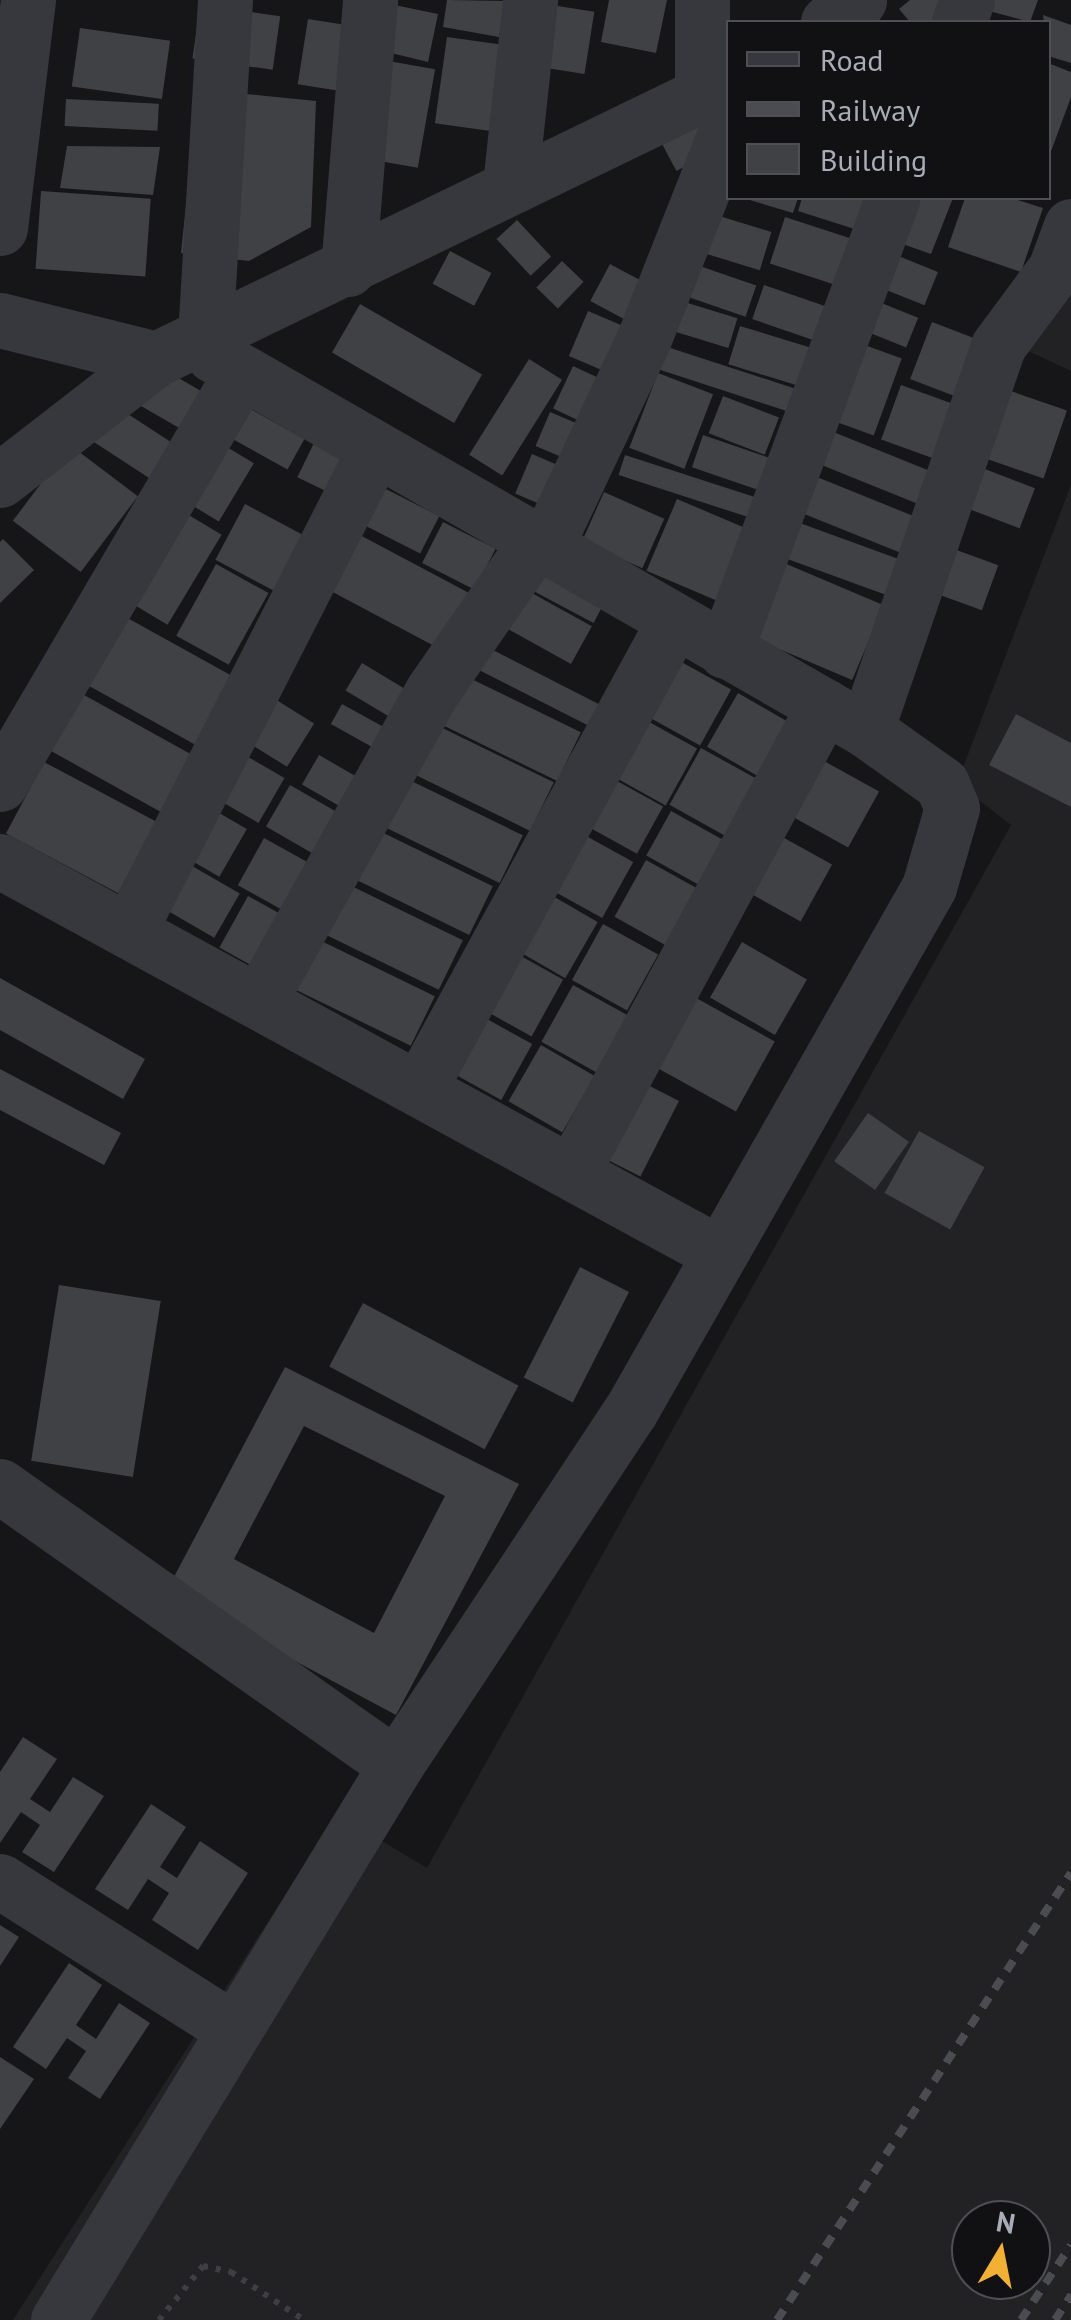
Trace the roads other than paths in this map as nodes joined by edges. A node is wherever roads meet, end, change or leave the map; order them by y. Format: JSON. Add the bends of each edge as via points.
{"nodes":[{"id":1,"x":28,"y":0,"type":"edge"},
{"id":2,"x":226,"y":0,"type":"edge"},
{"id":3,"x":370,"y":0,"type":"edge"},
{"id":4,"x":530,"y":0,"type":"edge"},
{"id":5,"x":702,"y":0,"type":"edge"},
{"id":6,"x":859,"y":0,"type":"edge"},
{"id":7,"x":831,"y":20,"type":"edge"},
{"id":8,"x":720,"y":101,"type":"edge"},
{"id":9,"x":510,"y":185,"type":"junction"},
{"id":10,"x":892,"y":200,"type":"edge"},
{"id":11,"x":1071,"y":226,"type":"edge"},
{"id":12,"x":0,"y":228,"type":"edge"},
{"id":13,"x":348,"y":269,"type":"junction"},
{"id":14,"x":0,"y":320,"type":"edge"},
{"id":15,"x":223,"y":356,"type":"junction"},
{"id":16,"x":156,"y":359,"type":"junction"},
{"id":17,"x":374,"y":451,"type":"junction"},
{"id":18,"x":0,"y":480,"type":"edge"},
{"id":19,"x":542,"y":543,"type":"junction"},
{"id":20,"x":674,"y":621,"type":"junction"},
{"id":21,"x":724,"y":650,"type":"junction"},
{"id":22,"x":845,"y":718,"type":"junction"},
{"id":23,"x":0,"y":784,"type":"edge"},
{"id":24,"x":0,"y":861,"type":"edge"},
{"id":25,"x":129,"y":931,"type":"junction"},
{"id":26,"x":259,"y":1001,"type":"junction"},
{"id":27,"x":419,"y":1089,"type":"junction"},
{"id":28,"x":572,"y":1172,"type":"junction"},
{"id":29,"x":719,"y":1252,"type":"junction"},
{"id":30,"x":0,"y":1486,"type":"edge"},
{"id":31,"x":396,"y":1765,"type":"junction"},
{"id":32,"x":0,"y":1881,"type":"edge"},
{"id":33,"x":233,"y":2028,"type":"junction"},
{"id":34,"x":58,"y":2320,"type":"edge"}],
"edges":[{"from":1,"to":12,"type":"street"},
{"from":2,"to":15,"type":"street"},
{"from":3,"to":13,"type":"street"},
{"from":4,"to":9,"type":"street"},
{"from":5,"to":8,"type":"street"},
{"from":6,"to":7,"type":"street"},
{"from":8,"to":9,"type":"street"},
{"from":8,"to":19,"type":"street","via":[[643,341]]},
{"from":9,"to":13,"type":"street"},
{"from":10,"to":21,"type":"street"},
{"from":11,"to":22,"type":"street","via":[[1055,269],[998,346]]},
{"from":13,"to":15,"type":"street"},
{"from":14,"to":16,"type":"street"},
{"from":15,"to":16,"type":"street"},
{"from":15,"to":17,"type":"street"},
{"from":15,"to":23,"type":"street"},
{"from":16,"to":18,"type":"street"},
{"from":17,"to":19,"type":"street"},
{"from":17,"to":25,"type":"street"},
{"from":19,"to":20,"type":"street"},
{"from":19,"to":26,"type":"street","via":[[433,690]]},
{"from":20,"to":21,"type":"street"},
{"from":20,"to":27,"type":"street"},
{"from":21,"to":22,"type":"street"},
{"from":22,"to":28,"type":"street"},
{"from":22,"to":29,"type":"street","via":[[942,784],[951,797],[948,837],[929,887]]},
{"from":24,"to":25,"type":"street"},
{"from":25,"to":26,"type":"street"},
{"from":26,"to":27,"type":"street"},
{"from":27,"to":28,"type":"street"},
{"from":28,"to":29,"type":"street"},
{"from":29,"to":31,"type":"street","via":[[630,1412]]},
{"from":30,"to":31,"type":"street"},
{"from":31,"to":33,"type":"street"},
{"from":32,"to":33,"type":"street"},
{"from":33,"to":34,"type":"street"}]}
